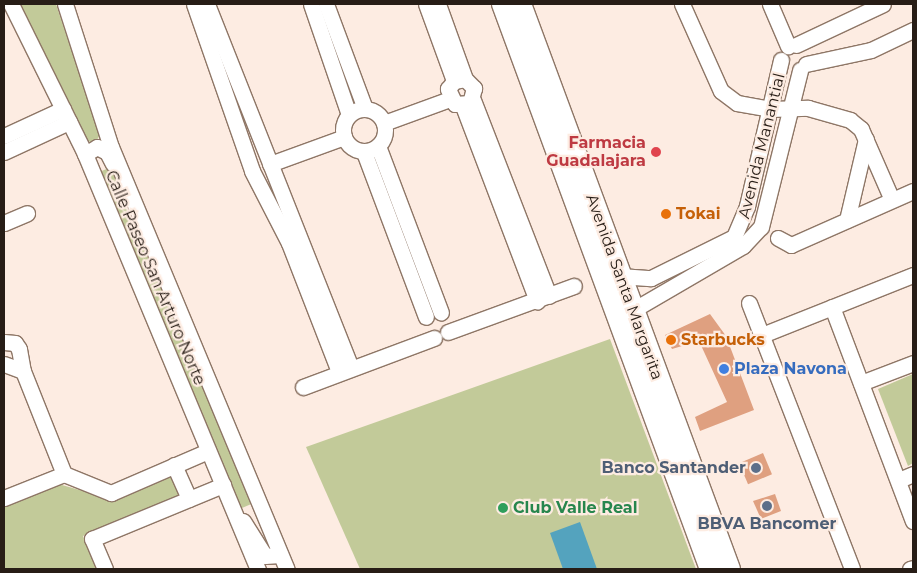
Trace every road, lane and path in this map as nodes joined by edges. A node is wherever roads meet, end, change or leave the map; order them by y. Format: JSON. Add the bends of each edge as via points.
{"nodes":[{"id":1,"x":10,"y":4,"type":"edge"},
{"id":2,"x":65,"y":4,"type":"edge"},
{"id":3,"x":194,"y":4,"type":"edge"},
{"id":4,"x":208,"y":4,"type":"edge"},
{"id":5,"x":311,"y":4,"type":"edge"},
{"id":6,"x":326,"y":4,"type":"edge"},
{"id":7,"x":426,"y":4,"type":"edge"},
{"id":8,"x":438,"y":4,"type":"edge"},
{"id":9,"x":502,"y":4,"type":"edge"},
{"id":10,"x":521,"y":4,"type":"edge"},
{"id":11,"x":682,"y":4,"type":"edge"},
{"id":12,"x":770,"y":4,"type":"edge"},
{"id":13,"x":883,"y":4,"type":"edge"},
{"id":14,"x":853,"y":10,"type":"edge"},
{"id":15,"x":913,"y":32,"type":"edge"},
{"id":16,"x":215,"y":39,"type":"junction"},
{"id":17,"x":792,"y":46,"type":"junction"},
{"id":18,"x":781,"y":60,"type":"junction"},
{"id":19,"x":803,"y":67,"type":"junction"},
{"id":20,"x":460,"y":80,"type":"junction"},
{"id":21,"x":462,"y":102,"type":"junction"},
{"id":22,"x":788,"y":106,"type":"junction"},
{"id":23,"x":364,"y":109,"type":"junction"},
{"id":24,"x":771,"y":109,"type":"junction"},
{"id":25,"x":66,"y":115,"type":"junction"},
{"id":26,"x":349,"y":115,"type":"junction"},
{"id":27,"x":384,"y":123,"type":"junction"},
{"id":28,"x":4,"y":136,"type":"edge"},
{"id":29,"x":344,"y":137,"type":"junction"},
{"id":30,"x":866,"y":139,"type":"junction"},
{"id":31,"x":378,"y":146,"type":"junction"},
{"id":32,"x":4,"y":152,"type":"edge"},
{"id":33,"x":364,"y":152,"type":"junction"},
{"id":34,"x":85,"y":154,"type":"junction"},
{"id":35,"x":248,"y":157,"type":"junction"},
{"id":36,"x":267,"y":158,"type":"junction"},
{"id":37,"x":564,"y":170,"type":"junction"},
{"id":38,"x":275,"y":179,"type":"junction"},
{"id":39,"x":260,"y":185,"type":"junction"},
{"id":40,"x":129,"y":190,"type":"junction"},
{"id":41,"x":913,"y":192,"type":"edge"},
{"id":42,"x":892,"y":200,"type":"junction"},
{"id":43,"x":27,"y":213,"type":"dead end"},
{"id":44,"x":847,"y":220,"type":"junction"},
{"id":45,"x":4,"y":222,"type":"edge"},
{"id":46,"x":402,"y":226,"type":"junction"},
{"id":47,"x":601,"y":226,"type":"junction"},
{"id":48,"x":778,"y":238,"type":"dead end"},
{"id":49,"x":721,"y":251,"type":"junction"},
{"id":50,"x":596,"y":257,"type":"junction"},
{"id":51,"x":301,"y":259,"type":"junction"},
{"id":52,"x":913,"y":275,"type":"edge"},
{"id":53,"x":620,"y":276,"type":"junction"},
{"id":54,"x":574,"y":286,"type":"dead end"},
{"id":55,"x":543,"y":298,"type":"junction"},
{"id":56,"x":749,"y":303,"type":"dead end"},
{"id":57,"x":832,"y":307,"type":"junction"},
{"id":58,"x":633,"y":310,"type":"junction"},
{"id":59,"x":441,"y":313,"type":"junction"},
{"id":60,"x":426,"y":317,"type":"junction"},
{"id":61,"x":441,"y":335,"type":"junction"},
{"id":62,"x":762,"y":335,"type":"junction"},
{"id":63,"x":4,"y":342,"type":"edge"},
{"id":64,"x":913,"y":363,"type":"edge"},
{"id":65,"x":4,"y":364,"type":"edge"},
{"id":66,"x":345,"y":370,"type":"junction"},
{"id":67,"x":23,"y":371,"type":"junction"},
{"id":68,"x":860,"y":383,"type":"junction"},
{"id":69,"x":303,"y":387,"type":"dead end"},
{"id":70,"x":208,"y":451,"type":"junction"},
{"id":71,"x":174,"y":466,"type":"junction"},
{"id":72,"x":64,"y":474,"type":"junction"},
{"id":73,"x":913,"y":474,"type":"edge"},
{"id":74,"x":899,"y":480,"type":"junction"},
{"id":75,"x":223,"y":486,"type":"junction"},
{"id":76,"x":4,"y":498,"type":"edge"},
{"id":77,"x":189,"y":499,"type":"junction"},
{"id":78,"x":236,"y":516,"type":"junction"},
{"id":79,"x":913,"y":521,"type":"edge"},
{"id":80,"x":280,"y":555,"type":"junction"},
{"id":81,"x":708,"y":564,"type":"edge"},
{"id":82,"x":105,"y":569,"type":"edge"},
{"id":83,"x":258,"y":569,"type":"edge"},
{"id":84,"x":287,"y":569,"type":"edge"},
{"id":85,"x":724,"y":569,"type":"edge"},
{"id":86,"x":730,"y":569,"type":"edge"},
{"id":87,"x":852,"y":569,"type":"edge"}],
"edges":[{"from":1,"to":25,"type":"street","name":"Calle Paseo San Arturo Norte"},
{"from":2,"to":40,"type":"street","name":"Calle Paseo San Arturo Norte"},
{"from":3,"to":16,"type":"street"},
{"from":4,"to":16,"type":"street"},
{"from":5,"to":26,"type":"street"},
{"from":6,"to":23,"type":"street"},
{"from":7,"to":20,"type":"street"},
{"from":8,"to":20,"type":"street"},
{"from":9,"to":37,"type":"main road","name":"Avenida Santa Margarita"},
{"from":10,"to":47,"type":"main road","name":"Avenida Santa Margarita"},
{"from":11,"to":24,"type":"street","via":[[721,91],[737,103]]},
{"from":12,"to":17,"type":"street"},
{"from":13,"to":14,"type":"street"},
{"from":14,"to":17,"type":"street"},
{"from":15,"to":19,"type":"street","name":"Avenida Manantial","via":[[871,50]]},
{"from":16,"to":35,"type":"street"},
{"from":16,"to":36,"type":"street"},
{"from":17,"to":18,"type":"street","name":"Avenida Manantial"},
{"from":17,"to":19,"type":"street","via":[[803,49]]},
{"from":18,"to":19,"type":"street","via":[[785,67]]},
{"from":18,"to":24,"type":"street","name":"Avenida Manantial"},
{"from":19,"to":22,"type":"street","name":"Avenida Manantial"},
{"from":20,"to":21,"type":"street","via":[[448,89]]},
{"from":20,"to":21,"type":"street","via":[[474,88]]},
{"from":21,"to":27,"type":"street"},
{"from":21,"to":55,"type":"street"},
{"from":22,"to":24,"type":"street"},
{"from":22,"to":30,"type":"street","via":[[850,120]]},
{"from":22,"to":49,"type":"street","name":"Avenida Manantial","via":[[761,227]]},
{"from":23,"to":26,"type":"street"},
{"from":23,"to":27,"type":"street"},
{"from":24,"to":49,"type":"street","name":"Avenida Manantial","via":[[747,206],[734,237]]},
{"from":25,"to":28,"type":"street"},
{"from":25,"to":32,"type":"street"},
{"from":25,"to":34,"type":"street","name":"Calle Paseo San Arturo Norte"},
{"from":26,"to":29,"type":"street"},
{"from":27,"to":31,"type":"street"},
{"from":29,"to":33,"type":"street","via":[[352,148]]},
{"from":29,"to":36,"type":"street"},
{"from":30,"to":42,"type":"street"},
{"from":30,"to":44,"type":"street"},
{"from":31,"to":33,"type":"street"},
{"from":31,"to":46,"type":"street"},
{"from":33,"to":46,"type":"street"},
{"from":34,"to":40,"type":"street","via":[[97,148],[107,152]]},
{"from":34,"to":70,"type":"street","name":"Calle Paseo San Arturo Norte"},
{"from":35,"to":36,"type":"street"},
{"from":35,"to":39,"type":"street"},
{"from":36,"to":38,"type":"street"},
{"from":37,"to":47,"type":"main road","via":[[577,172]]},
{"from":37,"to":50,"type":"main road","name":"Avenida Santa Margarita"},
{"from":38,"to":39,"type":"street"},
{"from":38,"to":51,"type":"street"},
{"from":39,"to":51,"type":"street"},
{"from":40,"to":80,"type":"street","name":"Calle Paseo San Arturo Norte"},
{"from":41,"to":42,"type":"street"},
{"from":42,"to":44,"type":"street"},
{"from":43,"to":45,"type":"street"},
{"from":44,"to":48,"type":"street","via":[[791,244]]},
{"from":46,"to":59,"type":"street"},
{"from":46,"to":60,"type":"street"},
{"from":47,"to":53,"type":"main road","name":"Avenida Santa Margarita"},
{"from":49,"to":53,"type":"street","name":"Avenida Manantial","via":[[652,278]]},
{"from":49,"to":58,"type":"street","name":"Avenida Manantial"},
{"from":50,"to":58,"type":"main road","via":[[618,306]]},
{"from":50,"to":81,"type":"main road","name":"Avenida Santa Margarita"},
{"from":51,"to":66,"type":"street"},
{"from":52,"to":57,"type":"street"},
{"from":53,"to":58,"type":"main road","name":"Avenida Santa Margarita"},
{"from":54,"to":55,"type":"street"},
{"from":55,"to":61,"type":"street"},
{"from":56,"to":62,"type":"street"},
{"from":57,"to":62,"type":"street"},
{"from":57,"to":68,"type":"street"},
{"from":58,"to":86,"type":"main road","name":"Avenida Santa Margarita"},
{"from":59,"to":60,"type":"street"},
{"from":59,"to":61,"type":"street","via":[[449,321]]},
{"from":60,"to":61,"type":"street","via":[[424,330]]},
{"from":61,"to":66,"type":"street"},
{"from":62,"to":87,"type":"street"},
{"from":63,"to":67,"type":"street","via":[[15,343]]},
{"from":64,"to":68,"type":"street"},
{"from":65,"to":67,"type":"street"},
{"from":66,"to":69,"type":"street"},
{"from":67,"to":72,"type":"street"},
{"from":68,"to":74,"type":"street"},
{"from":70,"to":71,"type":"street"},
{"from":70,"to":75,"type":"street","name":"Calle Paseo San Arturo Norte"},
{"from":71,"to":72,"type":"street","via":[[110,493]]},
{"from":71,"to":77,"type":"street"},
{"from":72,"to":76,"type":"street"},
{"from":73,"to":74,"type":"street"},
{"from":74,"to":79,"type":"street"},
{"from":75,"to":77,"type":"street"},
{"from":75,"to":78,"type":"street","name":"Calle Paseo San Arturo Norte"},
{"from":77,"to":82,"type":"street","via":[[92,539]]},
{"from":78,"to":80,"type":"street","via":[[248,524],[265,556]]},
{"from":78,"to":83,"type":"street","name":"Calle Paseo San Arturo Norte"},
{"from":80,"to":84,"type":"street","name":"Calle Paseo San Arturo Norte"},
{"from":81,"to":85,"type":"main road","via":[[717,556]]}]}
